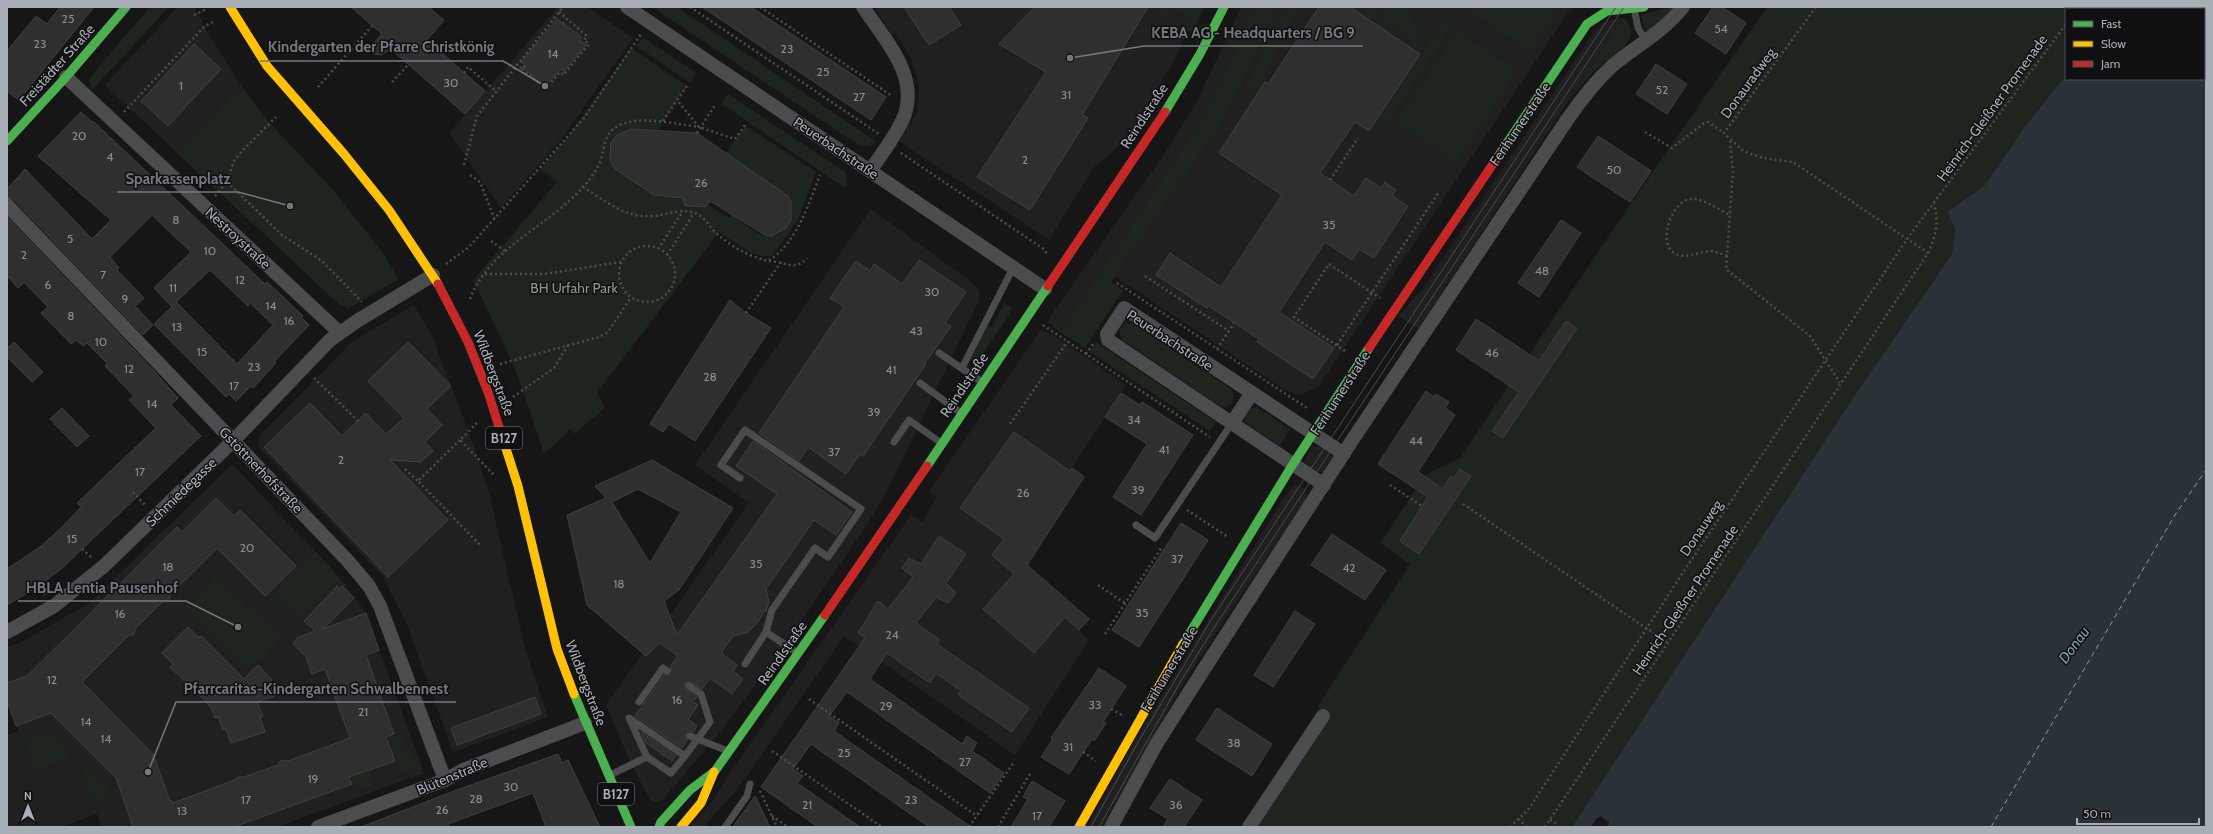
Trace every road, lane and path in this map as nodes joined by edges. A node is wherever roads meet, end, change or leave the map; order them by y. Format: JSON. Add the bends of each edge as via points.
{"nodes":[{"id":1,"x":126,"y":7,"type":"edge"},
{"id":2,"x":230,"y":7,"type":"edge"},
{"id":3,"x":563,"y":7,"type":"edge"},
{"id":4,"x":627,"y":7,"type":"edge"},
{"id":5,"x":690,"y":7,"type":"edge"},
{"id":6,"x":760,"y":7,"type":"edge"},
{"id":7,"x":863,"y":7,"type":"edge"},
{"id":8,"x":1224,"y":7,"type":"edge"},
{"id":9,"x":1644,"y":7,"type":"edge"},
{"id":10,"x":1683,"y":7,"type":"edge"},
{"id":11,"x":1816,"y":7,"type":"edge"},
{"id":12,"x":1634,"y":8,"type":"edge"},
{"id":13,"x":206,"y":9,"type":"dead end"},
{"id":14,"x":559,"y":12,"type":"junction"},
{"id":15,"x":194,"y":15,"type":"dead end"},
{"id":16,"x":567,"y":19,"type":"junction"},
{"id":17,"x":213,"y":22,"type":"dead end"},
{"id":18,"x":563,"y":24,"type":"dead end"},
{"id":19,"x":2065,"y":25,"type":"edge"},
{"id":20,"x":372,"y":26,"type":"dead end"},
{"id":21,"x":639,"y":37,"type":"dead end"},
{"id":22,"x":1646,"y":41,"type":"junction"},
{"id":23,"x":516,"y":64,"type":"junction"},
{"id":24,"x":408,"y":65,"type":"dead end"},
{"id":25,"x":525,"y":65,"type":"dead end"},
{"id":26,"x":522,"y":69,"type":"junction"},
{"id":27,"x":557,"y":70,"type":"dead end"},
{"id":28,"x":560,"y":72,"type":"junction"},
{"id":29,"x":464,"y":73,"type":"dead end"},
{"id":30,"x":66,"y":77,"type":"junction"},
{"id":31,"x":392,"y":82,"type":"dead end"},
{"id":32,"x":687,"y":86,"type":"dead end"},
{"id":33,"x":318,"y":87,"type":"dead end"},
{"id":34,"x":497,"y":92,"type":"junction"},
{"id":35,"x":894,"y":97,"type":"dead end"},
{"id":36,"x":677,"y":100,"type":"junction"},
{"id":37,"x":715,"y":105,"type":"dead end"},
{"id":38,"x":276,"y":118,"type":"dead end"},
{"id":39,"x":663,"y":121,"type":"junction"},
{"id":40,"x":115,"y":123,"type":"junction"},
{"id":41,"x":745,"y":125,"type":"dead end"},
{"id":42,"x":699,"y":128,"type":"junction"},
{"id":43,"x":1646,"y":132,"type":"dead end"},
{"id":44,"x":1724,"y":133,"type":"junction"},
{"id":45,"x":697,"y":134,"type":"dead end"},
{"id":46,"x":1358,"y":138,"type":"dead end"},
{"id":47,"x":1730,"y":140,"type":"junction"},
{"id":48,"x":7,"y":141,"type":"edge"},
{"id":49,"x":889,"y":141,"type":"junction"},
{"id":50,"x":464,"y":165,"type":"dead end"},
{"id":51,"x":870,"y":171,"type":"junction"},
{"id":52,"x":470,"y":175,"type":"dead end"},
{"id":53,"x":820,"y":175,"type":"dead end"},
{"id":54,"x":1330,"y":180,"type":"dead end"},
{"id":55,"x":227,"y":182,"type":"junction"},
{"id":56,"x":583,"y":187,"type":"junction"},
{"id":57,"x":1439,"y":192,"type":"dead end"},
{"id":58,"x":1934,"y":204,"type":"junction"},
{"id":59,"x":7,"y":205,"type":"edge"},
{"id":60,"x":205,"y":207,"type":"junction"},
{"id":61,"x":684,"y":211,"type":"junction"},
{"id":62,"x":694,"y":213,"type":"junction"},
{"id":63,"x":1730,"y":215,"type":"junction"},
{"id":64,"x":495,"y":220,"type":"junction"},
{"id":65,"x":1907,"y":239,"type":"junction"},
{"id":66,"x":491,"y":241,"type":"dead end"},
{"id":67,"x":658,"y":249,"type":"junction"},
{"id":68,"x":505,"y":251,"type":"junction"},
{"id":69,"x":1928,"y":253,"type":"junction"},
{"id":70,"x":667,"y":255,"type":"junction"},
{"id":71,"x":1727,"y":256,"type":"junction"},
{"id":72,"x":807,"y":258,"type":"dead end"},
{"id":73,"x":768,"y":260,"type":"junction"},
{"id":74,"x":450,"y":262,"type":"dead end"},
{"id":75,"x":622,"y":262,"type":"junction"},
{"id":76,"x":781,"y":262,"type":"junction"},
{"id":77,"x":1013,"y":268,"type":"junction"},
{"id":78,"x":1058,"y":269,"type":"junction"},
{"id":79,"x":485,"y":274,"type":"junction"},
{"id":80,"x":433,"y":275,"type":"junction"},
{"id":81,"x":1146,"y":276,"type":"dead end"},
{"id":82,"x":1117,"y":283,"type":"dead end"},
{"id":83,"x":1045,"y":289,"type":"junction"},
{"id":84,"x":1372,"y":292,"type":"junction"},
{"id":85,"x":631,"y":297,"type":"junction"},
{"id":86,"x":1380,"y":298,"type":"dead end"},
{"id":87,"x":470,"y":299,"type":"dead end"},
{"id":88,"x":362,"y":303,"type":"dead end"},
{"id":89,"x":746,"y":313,"type":"dead end"},
{"id":90,"x":1041,"y":323,"type":"dead end"},
{"id":91,"x":1234,"y":323,"type":"dead end"},
{"id":92,"x":1229,"y":331,"type":"junction"},
{"id":93,"x":340,"y":333,"type":"junction"},
{"id":94,"x":1068,"y":341,"type":"junction"},
{"id":95,"x":568,"y":345,"type":"junction"},
{"id":96,"x":1337,"y":345,"type":"junction"},
{"id":97,"x":1217,"y":349,"type":"junction"},
{"id":98,"x":1345,"y":351,"type":"dead end"},
{"id":99,"x":939,"y":353,"type":"dead end"},
{"id":100,"x":1826,"y":359,"type":"junction"},
{"id":101,"x":500,"y":364,"type":"dead end"},
{"id":102,"x":962,"y":368,"type":"junction"},
{"id":103,"x":313,"y":377,"type":"dead end"},
{"id":104,"x":982,"y":382,"type":"junction"},
{"id":105,"x":920,"y":383,"type":"dead end"},
{"id":106,"x":1840,"y":383,"type":"junction"},
{"id":107,"x":1252,"y":393,"type":"junction"},
{"id":108,"x":513,"y":397,"type":"dead end"},
{"id":109,"x":1307,"y":408,"type":"dead end"},
{"id":110,"x":961,"y":413,"type":"junction"},
{"id":111,"x":358,"y":421,"type":"dead end"},
{"id":112,"x":478,"y":423,"type":"dead end"},
{"id":113,"x":1232,"y":423,"type":"junction"},
{"id":114,"x":1010,"y":424,"type":"dead end"},
{"id":115,"x":1313,"y":434,"type":"junction"},
{"id":116,"x":460,"y":440,"type":"junction"},
{"id":117,"x":233,"y":441,"type":"junction"},
{"id":118,"x":894,"y":442,"type":"dead end"},
{"id":119,"x":942,"y":443,"type":"junction"},
{"id":120,"x":1218,"y":443,"type":"junction"},
{"id":121,"x":1344,"y":454,"type":"junction"},
{"id":122,"x":1294,"y":464,"type":"junction"},
{"id":123,"x":405,"y":469,"type":"dead end"},
{"id":124,"x":494,"y":475,"type":"dead end"},
{"id":125,"x":740,"y":478,"type":"dead end"},
{"id":126,"x":418,"y":481,"type":"junction"},
{"id":127,"x":1324,"y":485,"type":"junction"},
{"id":128,"x":1390,"y":485,"type":"dead end"},
{"id":129,"x":133,"y":492,"type":"dead end"},
{"id":130,"x":1463,"y":504,"type":"dead end"},
{"id":131,"x":1177,"y":505,"type":"junction"},
{"id":132,"x":147,"y":506,"type":"dead end"},
{"id":133,"x":1422,"y":506,"type":"dead end"},
{"id":134,"x":1136,"y":526,"type":"dead end"},
{"id":135,"x":1232,"y":539,"type":"dead end"},
{"id":136,"x":1164,"y":543,"type":"dead end"},
{"id":137,"x":481,"y":546,"type":"dead end"},
{"id":138,"x":82,"y":549,"type":"dead end"},
{"id":139,"x":92,"y":558,"type":"dead end"},
{"id":140,"x":1098,"y":585,"type":"dead end"},
{"id":141,"x":39,"y":586,"type":"dead end"},
{"id":142,"x":46,"y":597,"type":"dead end"},
{"id":143,"x":1125,"y":604,"type":"junction"},
{"id":144,"x":1647,"y":629,"type":"junction"},
{"id":145,"x":7,"y":632,"type":"edge"},
{"id":146,"x":766,"y":632,"type":"junction"},
{"id":147,"x":1105,"y":634,"type":"dead end"},
{"id":148,"x":1668,"y":643,"type":"junction"},
{"id":149,"x":798,"y":654,"type":"junction"},
{"id":150,"x":745,"y":664,"type":"dead end"},
{"id":151,"x":665,"y":670,"type":"dead end"},
{"id":152,"x":689,"y":686,"type":"dead end"},
{"id":153,"x":809,"y":699,"type":"dead end"},
{"id":154,"x":639,"y":702,"type":"dead end"},
{"id":155,"x":1111,"y":709,"type":"dead end"},
{"id":156,"x":1323,"y":716,"type":"dead end"},
{"id":157,"x":1127,"y":719,"type":"dead end"},
{"id":158,"x":585,"y":723,"type":"junction"},
{"id":159,"x":690,"y":736,"type":"dead end"},
{"id":160,"x":698,"y":739,"type":"junction"},
{"id":161,"x":730,"y":751,"type":"junction"},
{"id":162,"x":772,"y":751,"type":"dead end"},
{"id":163,"x":1083,"y":752,"type":"dead end"},
{"id":164,"x":685,"y":756,"type":"junction"},
{"id":165,"x":647,"y":757,"type":"junction"},
{"id":166,"x":1014,"y":762,"type":"dead end"},
{"id":167,"x":1102,"y":764,"type":"dead end"},
{"id":168,"x":715,"y":771,"type":"junction"},
{"id":169,"x":1030,"y":774,"type":"dead end"},
{"id":170,"x":608,"y":776,"type":"junction"},
{"id":171,"x":445,"y":780,"type":"junction"},
{"id":172,"x":750,"y":784,"type":"joint"},
{"id":173,"x":772,"y":816,"type":"junction"},
{"id":174,"x":977,"y":816,"type":"junction"},
{"id":175,"x":1518,"y":819,"type":"junction"},
{"id":176,"x":1550,"y":820,"type":"junction"},
{"id":177,"x":1557,"y":824,"type":"dead end"},
{"id":178,"x":318,"y":827,"type":"edge"},
{"id":179,"x":631,"y":827,"type":"edge"},
{"id":180,"x":659,"y":827,"type":"edge"},
{"id":181,"x":681,"y":827,"type":"edge"},
{"id":182,"x":725,"y":827,"type":"edge"},
{"id":183,"x":777,"y":827,"type":"edge"},
{"id":184,"x":788,"y":827,"type":"edge"},
{"id":185,"x":882,"y":827,"type":"edge"},
{"id":186,"x":969,"y":827,"type":"edge"},
{"id":187,"x":998,"y":827,"type":"edge"},
{"id":188,"x":1079,"y":827,"type":"edge"},
{"id":189,"x":1111,"y":827,"type":"edge"},
{"id":190,"x":1249,"y":827,"type":"edge"},
{"id":191,"x":1510,"y":827,"type":"edge"},
{"id":192,"x":1527,"y":827,"type":"edge"},
{"id":193,"x":1545,"y":827,"type":"edge"}],
"edges":[{"from":1,"to":30,"type":"street","name":"Freistädter Straße"},
{"from":2,"to":80,"type":"street","name":"Wildbergstraße","number":"B127","via":[[267,66],[368,181]]},
{"from":3,"to":14,"type":"path"},
{"from":4,"to":51,"type":"street","name":"Peuerbachstraße"},
{"from":5,"to":49,"type":"path"},
{"from":6,"to":35,"type":"path"},
{"from":7,"to":49,"type":"street","via":[[902,66],[907,80],[907,107]]},
{"from":8,"to":78,"type":"street","name":"Reindlstraße","via":[[1178,91]]},
{"from":9,"to":12,"type":"street","name":"Ferihumerstraße"},
{"from":10,"to":22,"type":"street","name":"Ferihumerstraße","via":[[1668,24]]},
{"from":11,"to":44,"type":"path","name":"Donauradweg"},
{"from":12,"to":22,"type":"lane","via":[[1638,28]]},
{"from":12,"to":115,"type":"street","name":"Ferihumerstraße","via":[[1594,13],[1390,315]]},
{"from":13,"to":15,"type":"path"},
{"from":14,"to":16,"type":"path"},
{"from":14,"to":23,"type":"path"},
{"from":16,"to":18,"type":"path"},
{"from":16,"to":28,"type":"path","via":[[587,36],[584,40],[589,44],[563,75]]},
{"from":17,"to":40,"type":"path","via":[[205,26]]},
{"from":19,"to":58,"type":"path","name":"Heinrich-Gleißner Promenade"},
{"from":20,"to":33,"type":"path"},
{"from":21,"to":64,"type":"path","via":[[584,118]]},
{"from":22,"to":121,"type":"street","name":"Ferihumerstraße","via":[[1612,66],[1578,104]]},
{"from":23,"to":26,"type":"path"},
{"from":23,"to":34,"type":"path"},
{"from":24,"to":31,"type":"path"},
{"from":25,"to":26,"type":"path"},
{"from":26,"to":28,"type":"path","via":[[546,89]]},
{"from":27,"to":28,"type":"path"},
{"from":29,"to":34,"type":"path","via":[[468,67]]},
{"from":30,"to":40,"type":"street","name":"Nestroystraße"},
{"from":30,"to":48,"type":"street","name":"Freistädter Straße"},
{"from":32,"to":36,"type":"path"},
{"from":34,"to":50,"type":"path","via":[[477,116]]},
{"from":36,"to":39,"type":"path"},
{"from":36,"to":42,"type":"path"},
{"from":37,"to":42,"type":"path"},
{"from":38,"to":55,"type":"path","via":[[234,161]]},
{"from":39,"to":42,"type":"path"},
{"from":39,"to":56,"type":"path","via":[[633,121],[615,127],[605,140],[600,161]]},
{"from":40,"to":60,"type":"street","name":"Nestroystraße"},
{"from":41,"to":42,"type":"path","via":[[735,139]]},
{"from":42,"to":45,"type":"path"},
{"from":43,"to":44,"type":"path","via":[[1672,148],[1708,122]]},
{"from":44,"to":47,"type":"path","name":"Donauradweg"},
{"from":46,"to":54,"type":"path"},
{"from":47,"to":63,"type":"path","via":[[1733,171]]},
{"from":47,"to":65,"type":"path","name":"Donauradweg","via":[[1742,150],[1763,158],[1793,162]]},
{"from":49,"to":51,"type":"street"},
{"from":49,"to":78,"type":"path","via":[[896,150],[1045,250],[1049,262]]},
{"from":51,"to":77,"type":"street","name":"Peuerbachstraße"},
{"from":52,"to":64,"type":"path","via":[[480,182]]},
{"from":53,"to":73,"type":"path","via":[[793,234],[782,249]]},
{"from":55,"to":60,"type":"path"},
{"from":55,"to":88,"type":"path","via":[[282,235],[322,260]]},
{"from":56,"to":61,"type":"path","via":[[616,208],[639,216],[652,217]]},
{"from":56,"to":68,"type":"path"},
{"from":57,"to":84,"type":"path"},
{"from":58,"to":65,"type":"path","name":"Heinrich-Gleißner Promenade"},
{"from":58,"to":69,"type":"path","name":"Heinrich-Gleißner Promenade","via":[[1937,215],[1935,237]]},
{"from":59,"to":117,"type":"street","name":"Gstöttnerhofstraße"},
{"from":60,"to":93,"type":"street","name":"Nestroystraße"},
{"from":61,"to":62,"type":"path"},
{"from":61,"to":67,"type":"path"},
{"from":62,"to":70,"type":"path"},
{"from":62,"to":73,"type":"path","via":[[703,218],[716,233],[747,254]]},
{"from":63,"to":71,"type":"path"},
{"from":63,"to":71,"type":"path","via":[[1692,198],[1679,204],[1666,232],[1669,248],[1681,256],[1713,251]]},
{"from":64,"to":74,"type":"path"},
{"from":65,"to":69,"type":"path","name":"Donauradweg"},
{"from":65,"to":100,"type":"path","name":"Donauweg"},
{"from":66,"to":68,"type":"path"},
{"from":67,"to":70,"type":"path"},
{"from":67,"to":75,"type":"path","via":[[649,246],[639,248],[630,252]]},
{"from":68,"to":79,"type":"path"},
{"from":69,"to":106,"type":"path","name":"Heinrich-Gleißner Promenade"},
{"from":70,"to":85,"type":"path","via":[[673,263],[675,272],[675,280],[670,291],[656,301],[646,302]]},
{"from":71,"to":100,"type":"path","via":[[1726,269],[1810,336]]},
{"from":72,"to":76,"type":"path","via":[[797,266]]},
{"from":73,"to":76,"type":"path"},
{"from":75,"to":79,"type":"path","via":[[544,274]]},
{"from":75,"to":85,"type":"path","via":[[620,281],[624,291]]},
{"from":76,"to":89,"type":"path"},
{"from":77,"to":83,"type":"street","name":"Peuerbachstraße"},
{"from":77,"to":102,"type":"lane"},
{"from":78,"to":83,"type":"street","name":"Reindlstraße"},
{"from":79,"to":87,"type":"path","via":[[474,288]]},
{"from":80,"to":93,"type":"street","name":"Schmiedegasse"},
{"from":80,"to":158,"type":"street","name":"Wildbergstraße","number":"B127","via":[[468,342],[488,392],[518,486],[557,649]]},
{"from":81,"to":92,"type":"path"},
{"from":82,"to":97,"type":"path"},
{"from":83,"to":104,"type":"street","name":"Reindlstraße"},
{"from":84,"to":86,"type":"path"},
{"from":84,"to":96,"type":"path"},
{"from":84,"to":96,"type":"path","via":[[1329,264],[1294,317]]},
{"from":85,"to":95,"type":"path","via":[[608,332]]},
{"from":90,"to":94,"type":"path"},
{"from":91,"to":92,"type":"path"},
{"from":92,"to":97,"type":"path"},
{"from":93,"to":117,"type":"street","name":"Schmiedegasse"},
{"from":94,"to":114,"type":"path"},
{"from":94,"to":120,"type":"path"},
{"from":95,"to":101,"type":"path"},
{"from":95,"to":108,"type":"path","via":[[554,368]]},
{"from":96,"to":98,"type":"path"},
{"from":97,"to":109,"type":"path"},
{"from":99,"to":102,"type":"lane"},
{"from":100,"to":106,"type":"path"},
{"from":100,"to":144,"type":"path","name":"Donauweg"},
{"from":102,"to":104,"type":"lane"},
{"from":103,"to":111,"type":"path"},
{"from":104,"to":110,"type":"street","name":"Reindlstraße"},
{"from":105,"to":110,"type":"lane"},
{"from":106,"to":148,"type":"path","name":"Heinrich-Gleißner Promenade"},
{"from":107,"to":113,"type":"street"},
{"from":107,"to":113,"type":"street","name":"Peuerbachstraße","via":[[1124,308],[1107,334],[1108,340]]},
{"from":107,"to":115,"type":"street","name":"Peuerbachstraße"},
{"from":110,"to":119,"type":"street","name":"Reindlstraße"},
{"from":112,"to":116,"type":"path"},
{"from":113,"to":120,"type":"lane"},
{"from":113,"to":122,"type":"street","name":"Peuerbachstraße"},
{"from":115,"to":121,"type":"street","name":"Peuerbachstraße"},
{"from":115,"to":122,"type":"street","name":"Ferihumerstraße"},
{"from":116,"to":124,"type":"path"},
{"from":116,"to":126,"type":"path"},
{"from":117,"to":145,"type":"street","name":"Schmiedegasse","via":[[77,589],[54,606]]},
{"from":117,"to":171,"type":"street","name":"Gstöttnerhofstraße","via":[[369,586],[391,632]]},
{"from":118,"to":119,"type":"lane","via":[[909,420]]},
{"from":119,"to":149,"type":"street","name":"Reindlstraße"},
{"from":120,"to":131,"type":"lane"},
{"from":121,"to":127,"type":"street","name":"Ferihumerstraße"},
{"from":122,"to":127,"type":"street","name":"Peuerbachstraße"},
{"from":122,"to":188,"type":"street","name":"Ferihumerstraße","via":[[1165,674]]},
{"from":123,"to":126,"type":"path"},
{"from":125,"to":146,"type":"lane","via":[[721,465],[745,430],[861,509],[828,557],[815,548],[772,610]]},
{"from":126,"to":137,"type":"path"},
{"from":127,"to":189,"type":"street","name":"Ferihumerstraße","via":[[1180,705]]},
{"from":128,"to":133,"type":"path"},
{"from":129,"to":132,"type":"path"},
{"from":130,"to":144,"type":"path"},
{"from":131,"to":134,"type":"lane","via":[[1155,538]]},
{"from":131,"to":135,"type":"path"},
{"from":136,"to":143,"type":"path"},
{"from":138,"to":139,"type":"path"},
{"from":140,"to":143,"type":"path"},
{"from":141,"to":142,"type":"path"},
{"from":143,"to":147,"type":"path"},
{"from":144,"to":148,"type":"path"},
{"from":144,"to":175,"type":"path","name":"Donauweg","via":[[1528,810]]},
{"from":146,"to":149,"type":"lane"},
{"from":146,"to":150,"type":"lane"},
{"from":148,"to":176,"type":"path","name":"Heinrich-Gleißner Promenade"},
{"from":149,"to":161,"type":"street","name":"Reindlstraße"},
{"from":151,"to":154,"type":"lane"},
{"from":152,"to":160,"type":"lane","via":[[701,694],[710,722]]},
{"from":153,"to":174,"type":"path"},
{"from":155,"to":157,"type":"path"},
{"from":156,"to":190,"type":"street"},
{"from":158,"to":170,"type":"street","name":"Wildbergstraße","number":"B127"},
{"from":158,"to":171,"type":"street","name":"Blütenstraße","via":[[463,770]]},
{"from":159,"to":160,"type":"lane"},
{"from":160,"to":161,"type":"lane"},
{"from":160,"to":164,"type":"lane"},
{"from":161,"to":168,"type":"street","name":"Reindlstraße"},
{"from":162,"to":185,"type":"path"},
{"from":163,"to":167,"type":"path"},
{"from":164,"to":165,"type":"lane","via":[[671,773]]},
{"from":164,"to":165,"type":"lane","via":[[629,718]]},
{"from":165,"to":170,"type":"lane"},
{"from":166,"to":174,"type":"path"},
{"from":168,"to":180,"type":"street","name":"Reindlstraße","via":[[690,790]]},
{"from":168,"to":181,"type":"street","name":"Reindlstraße","via":[[701,803]]},
{"from":169,"to":187,"type":"path"},
{"from":170,"to":179,"type":"street","name":"Wildbergstraße","number":"B127"},
{"from":171,"to":178,"type":"street","name":"Blütenstraße"},
{"from":172,"to":173,"type":"path","via":[[761,792]]},
{"from":172,"to":182,"type":"lane","via":[[747,796]]},
{"from":173,"to":183,"type":"path"},
{"from":173,"to":184,"type":"path"},
{"from":174,"to":186,"type":"path"},
{"from":175,"to":191,"type":"path","name":"Donauweg"},
{"from":175,"to":192,"type":"path"},
{"from":176,"to":177,"type":"path"},
{"from":176,"to":193,"type":"path","name":"Heinrich-Gleißner Promenade"}]}
